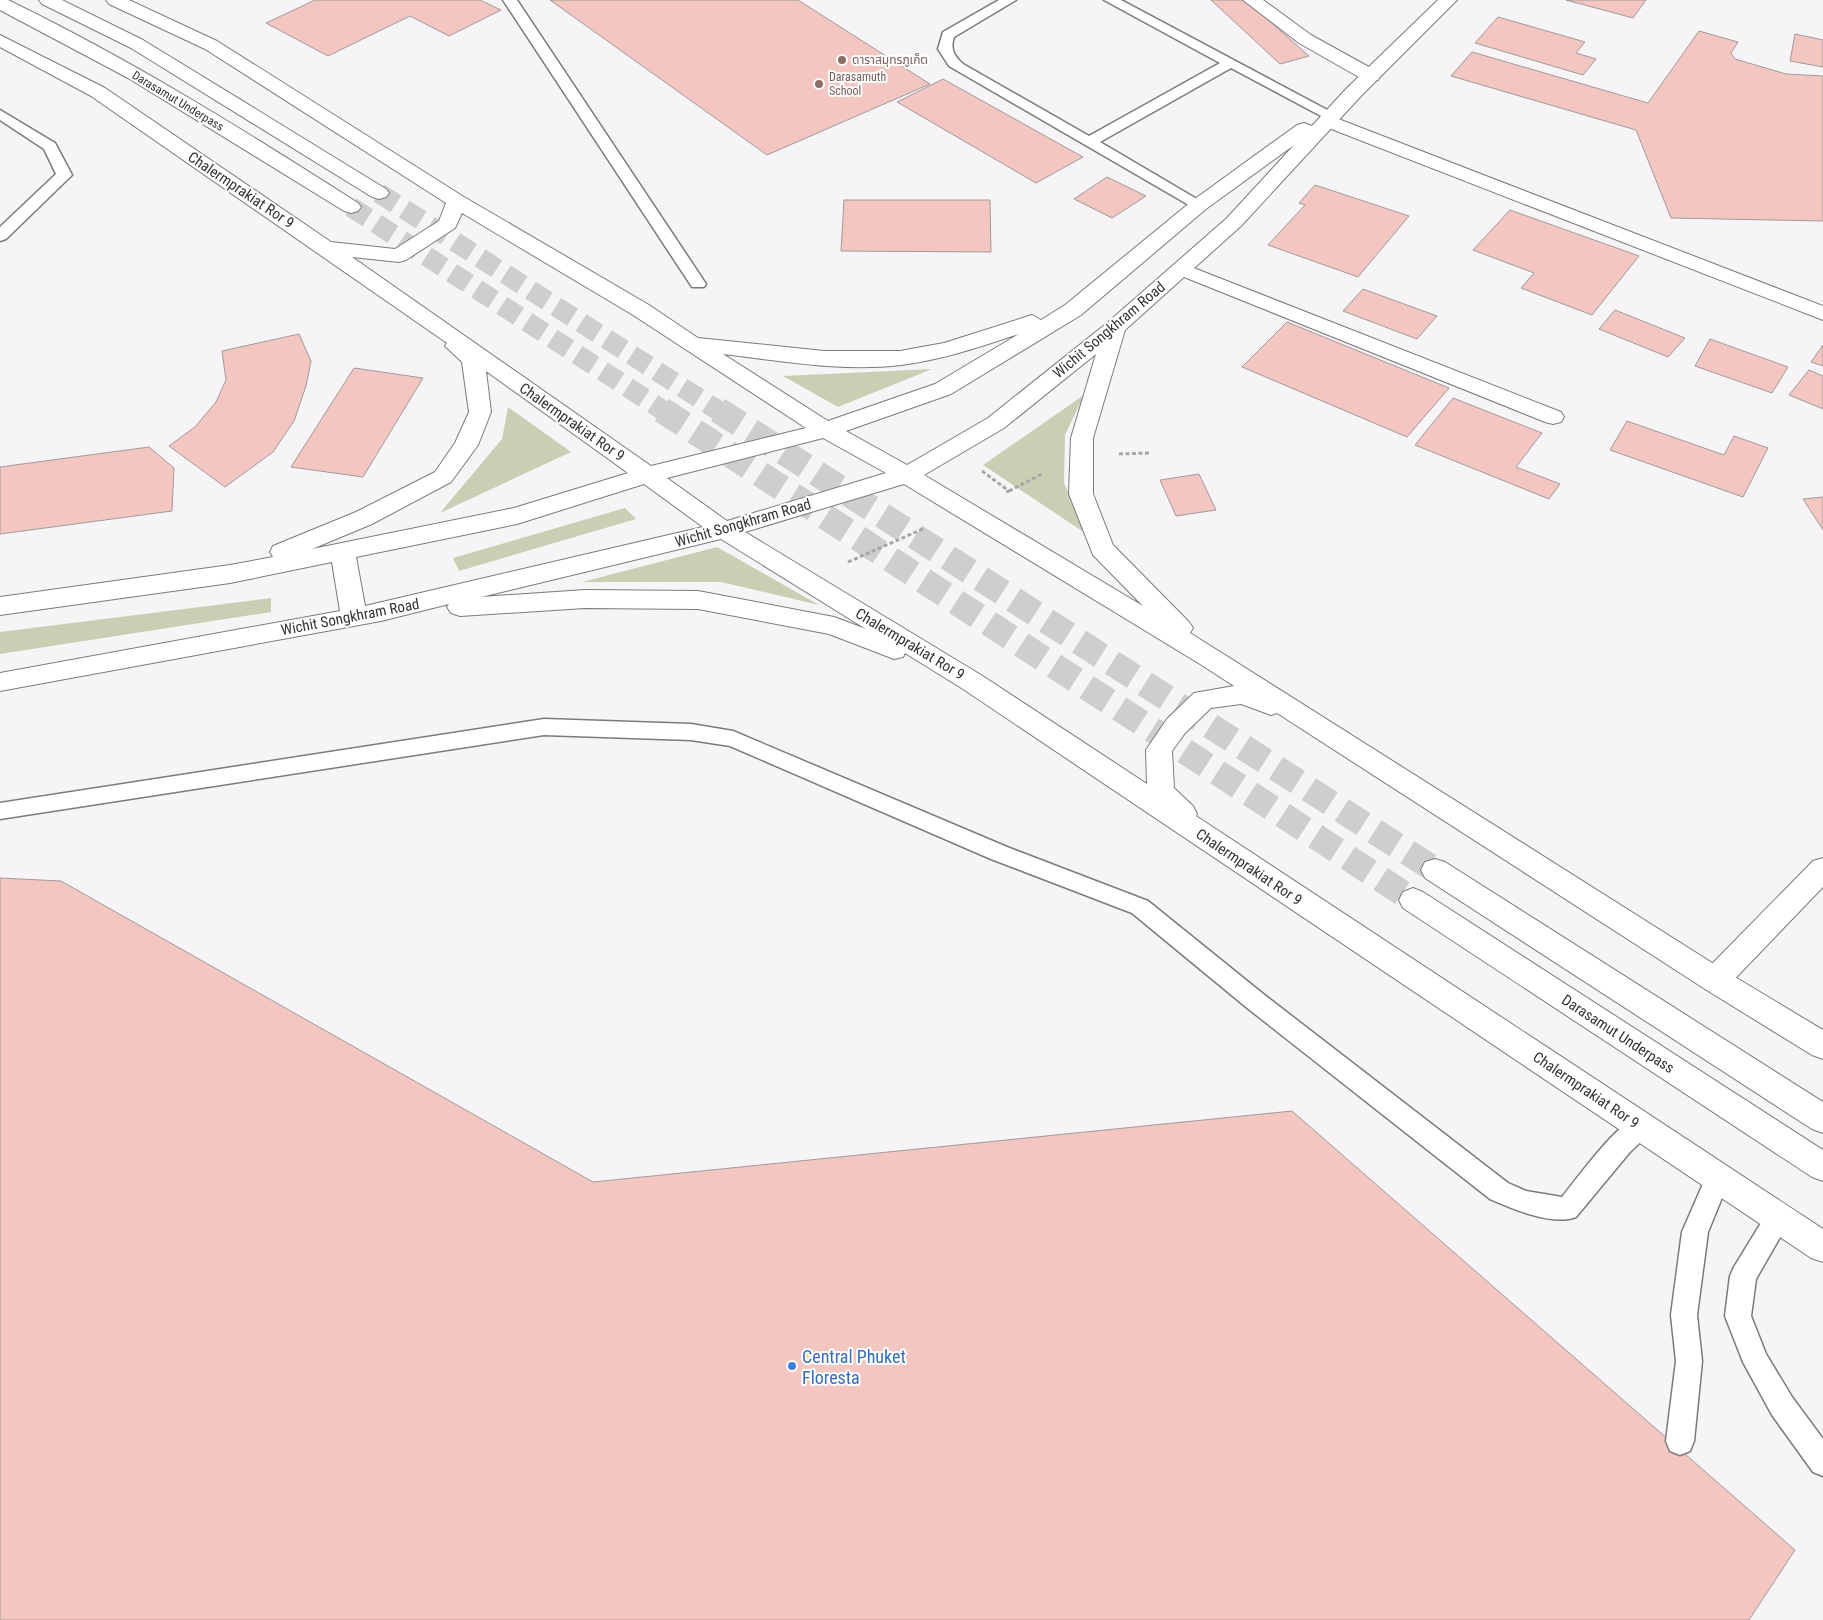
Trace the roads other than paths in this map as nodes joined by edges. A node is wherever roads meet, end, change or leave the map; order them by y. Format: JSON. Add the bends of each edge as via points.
{"nodes":[{"id":1,"x":48,"y":0,"type":"edge"},
{"id":2,"x":115,"y":0,"type":"edge"},
{"id":3,"x":510,"y":0,"type":"edge"},
{"id":4,"x":1009,"y":0,"type":"edge"},
{"id":5,"x":1111,"y":0,"type":"edge"},
{"id":6,"x":1252,"y":0,"type":"edge"},
{"id":7,"x":1448,"y":0,"type":"edge"},
{"id":8,"x":0,"y":3,"type":"edge"},
{"id":9,"x":0,"y":40,"type":"edge"},
{"id":10,"x":1230,"y":63,"type":"junction"},
{"id":11,"x":1372,"y":76,"type":"junction"},
{"id":12,"x":0,"y":114,"type":"edge"},
{"id":13,"x":1327,"y":117,"type":"junction"},
{"id":14,"x":1089,"y":142,"type":"junction"},
{"id":15,"x":379,"y":193,"type":"tunnel mouth"},
{"id":16,"x":457,"y":201,"type":"junction"},
{"id":17,"x":1199,"y":205,"type":"junction"},
{"id":18,"x":351,"y":207,"type":"tunnel mouth"},
{"id":19,"x":0,"y":236,"type":"edge"},
{"id":20,"x":324,"y":247,"type":"junction"},
{"id":21,"x":1181,"y":269,"type":"junction"},
{"id":22,"x":698,"y":284,"type":"dead end"},
{"id":23,"x":388,"y":290,"type":"junction"},
{"id":24,"x":1073,"y":310,"type":"junction"},
{"id":25,"x":1823,"y":314,"type":"edge"},
{"id":26,"x":1115,"y":328,"type":"junction"},
{"id":27,"x":692,"y":343,"type":"junction"},
{"id":28,"x":1553,"y":417,"type":"dead end"},
{"id":29,"x":826,"y":430,"type":"junction"},
{"id":30,"x":647,"y":475,"type":"junction"},
{"id":31,"x":907,"y":475,"type":"junction"},
{"id":32,"x":724,"y":530,"type":"junction"},
{"id":33,"x":343,"y":552,"type":"junction"},
{"id":34,"x":230,"y":574,"type":"junction"},
{"id":35,"x":0,"y":606,"type":"edge"},
{"id":36,"x":381,"y":612,"type":"junction"},
{"id":37,"x":354,"y":617,"type":"junction"},
{"id":38,"x":1209,"y":657,"type":"junction"},
{"id":39,"x":0,"y":682,"type":"edge"},
{"id":40,"x":972,"y":682,"type":"junction"},
{"id":41,"x":1306,"y":718,"type":"junction"},
{"id":42,"x":0,"y":811,"type":"edge"},
{"id":43,"x":1204,"y":837,"type":"junction"},
{"id":44,"x":1435,"y":870,"type":"tunnel mouth"},
{"id":45,"x":1823,"y":870,"type":"edge"},
{"id":46,"x":1413,"y":900,"type":"tunnel mouth"},
{"id":47,"x":1715,"y":980,"type":"junction"},
{"id":48,"x":1823,"y":1046,"type":"edge"},
{"id":49,"x":1823,"y":1119,"type":"edge"},
{"id":50,"x":1640,"y":1126,"type":"junction"},
{"id":51,"x":1823,"y":1167,"type":"edge"},
{"id":52,"x":1718,"y":1178,"type":"junction"},
{"id":53,"x":1778,"y":1218,"type":"junction"},
{"id":54,"x":1823,"y":1247,"type":"edge"},
{"id":55,"x":1680,"y":1441,"type":"dead end"},
{"id":56,"x":1823,"y":1462,"type":"edge"}],
"edges":[{"from":1,"to":15,"type":"main road","name":"Darasamut Underpass","via":[[137,44]]},
{"from":2,"to":16,"type":"main road","via":[[211,45]]},
{"from":3,"to":22,"type":"lane"},
{"from":4,"to":14,"type":"lane","via":[[948,35],[944,51],[958,67]]},
{"from":5,"to":10,"type":"lane"},
{"from":6,"to":11,"type":"main road","via":[[1304,39]]},
{"from":7,"to":11,"type":"main road","name":"Wichit Songkhram Road"},
{"from":8,"to":18,"type":"main road","name":"Darasamut Underpass","via":[[48,25],[161,90]]},
{"from":9,"to":20,"type":"main road","name":"Chalermprakiat Ror 9","via":[[98,92]]},
{"from":10,"to":13,"type":"lane"},
{"from":10,"to":14,"type":"lane"},
{"from":11,"to":13,"type":"main road","name":"Wichit Songkhram Road"},
{"from":12,"to":19,"type":"lane","via":[[50,146],[64,175]]},
{"from":13,"to":17,"type":"main road","name":"Wichit Songkhram Road"},
{"from":13,"to":21,"type":"main road","name":"Wichit Songkhram Road","via":[[1234,222]]},
{"from":13,"to":25,"type":"main road"},
{"from":14,"to":17,"type":"lane"},
{"from":16,"to":20,"type":"main road","via":[[448,224],[399,256]]},
{"from":16,"to":27,"type":"main road"},
{"from":17,"to":24,"type":"main road","name":"Wichit Songkhram Road"},
{"from":20,"to":23,"type":"main road","name":"Chalermprakiat Ror 9"},
{"from":21,"to":26,"type":"main road","name":"Wichit Songkhram Road"},
{"from":21,"to":28,"type":"main road"},
{"from":23,"to":30,"type":"main road","name":"Chalermprakiat Ror 9"},
{"from":23,"to":34,"type":"main road","via":[[473,360],[480,412],[466,445],[444,477],[364,518]]},
{"from":24,"to":27,"type":"main road","via":[[947,349],[901,358],[847,360]]},
{"from":24,"to":29,"type":"main road","name":"Wichit Songkhram Road","via":[[943,389]]},
{"from":26,"to":31,"type":"main road","name":"Wichit Songkhram Road","via":[[996,423]]},
{"from":26,"to":38,"type":"main road","via":[[1082,438],[1081,494],[1102,549]]},
{"from":27,"to":29,"type":"main road"},
{"from":29,"to":30,"type":"main road","name":"Wichit Songkhram Road"},
{"from":29,"to":31,"type":"main road"},
{"from":30,"to":32,"type":"main road","name":"Chalermprakiat Ror 9"},
{"from":30,"to":33,"type":"main road","name":"Wichit Songkhram Road","via":[[517,516]]},
{"from":31,"to":32,"type":"main road","name":"Wichit Songkhram Road"},
{"from":31,"to":38,"type":"main road"},
{"from":32,"to":36,"type":"main road","name":"Wichit Songkhram Road"},
{"from":32,"to":40,"type":"main road","name":"Chalermprakiat Ror 9"},
{"from":33,"to":34,"type":"main road","name":"Wichit Songkhram Road"},
{"from":33,"to":37,"type":"main road"},
{"from":34,"to":35,"type":"main road","name":"Wichit Songkhram Road"},
{"from":36,"to":37,"type":"main road","name":"Wichit Songkhram Road"},
{"from":36,"to":40,"type":"main road","via":[[585,599],[698,600],[834,626]]},
{"from":37,"to":39,"type":"main road","name":"Wichit Songkhram Road"},
{"from":38,"to":41,"type":"main road"},
{"from":40,"to":43,"type":"main road","name":"Chalermprakiat Ror 9"},
{"from":41,"to":43,"type":"main road","via":[[1242,694],[1203,700],[1176,726],[1159,750],[1161,791]]},
{"from":41,"to":47,"type":"main road"},
{"from":42,"to":50,"type":"lane","via":[[544,727],[690,732],[733,739],[999,853],[1140,907],[1262,1007],[1499,1191],[1525,1202],[1567,1209]]},
{"from":43,"to":50,"type":"main road","name":"Chalermprakiat Ror 9"},
{"from":44,"to":49,"type":"main road"},
{"from":45,"to":47,"type":"main road"},
{"from":46,"to":51,"type":"main road","name":"Darasamut Underpass"},
{"from":47,"to":48,"type":"main road"},
{"from":50,"to":52,"type":"main road","name":"Chalermprakiat Ror 9"},
{"from":52,"to":53,"type":"main road","name":"Chalermprakiat Ror 9"},
{"from":52,"to":55,"type":"lane","via":[[1695,1232],[1684,1315],[1689,1361]]},
{"from":53,"to":54,"type":"main road","name":"Chalermprakiat Ror 9"},
{"from":53,"to":56,"type":"lane","via":[[1743,1276],[1738,1316],[1756,1362],[1782,1406]]}]}
